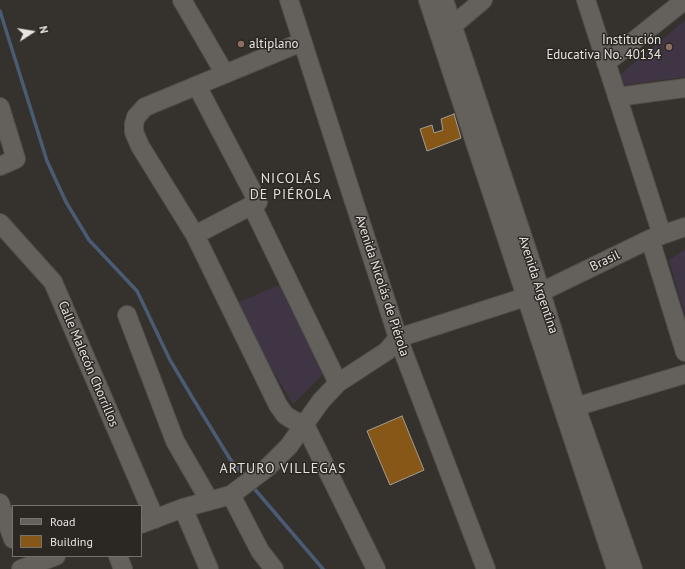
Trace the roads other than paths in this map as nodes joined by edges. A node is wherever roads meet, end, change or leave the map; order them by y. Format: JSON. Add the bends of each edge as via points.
{"nodes":[{"id":1,"x":182,"y":0,"type":"edge"},
{"id":2,"x":289,"y":0,"type":"edge"},
{"id":3,"x":428,"y":0,"type":"edge"},
{"id":4,"x":444,"y":0,"type":"edge"},
{"id":5,"x":483,"y":0,"type":"edge"},
{"id":6,"x":586,"y":0,"type":"edge"},
{"id":7,"x":685,"y":0,"type":"edge"},
{"id":8,"x":446,"y":32,"type":"junction"},
{"id":9,"x":302,"y":42,"type":"junction"},
{"id":10,"x":606,"y":63,"type":"junction"},
{"id":11,"x":225,"y":74,"type":"junction"},
{"id":12,"x":197,"y":86,"type":"junction"},
{"id":13,"x":685,"y":88,"type":"edge"},
{"id":14,"x":617,"y":96,"type":"junction"},
{"id":15,"x":0,"y":107,"type":"edge"},
{"id":16,"x":0,"y":166,"type":"edge"},
{"id":17,"x":252,"y":206,"type":"junction"},
{"id":18,"x":0,"y":223,"type":"edge"},
{"id":19,"x":685,"y":227,"type":"edge"},
{"id":20,"x":195,"y":235,"type":"junction"},
{"id":21,"x":656,"y":237,"type":"junction"},
{"id":22,"x":534,"y":295,"type":"junction"},
{"id":23,"x":127,"y":315,"type":"dead end"},
{"id":24,"x":398,"y":338,"type":"junction"},
{"id":25,"x":685,"y":352,"type":"edge"},
{"id":26,"x":685,"y":374,"type":"edge"},
{"id":27,"x":338,"y":383,"type":"junction"},
{"id":28,"x":570,"y":409,"type":"junction"},
{"id":29,"x":305,"y":424,"type":"junction"},
{"id":30,"x":234,"y":492,"type":"junction"},
{"id":31,"x":209,"y":500,"type":"junction"},
{"id":32,"x":0,"y":503,"type":"edge"},
{"id":33,"x":142,"y":505,"type":"edge"},
{"id":34,"x":142,"y":506,"type":"edge"},
{"id":35,"x":182,"y":508,"type":"junction"},
{"id":36,"x":148,"y":521,"type":"edge"},
{"id":37,"x":609,"y":524,"type":"junction"},
{"id":38,"x":12,"y":536,"type":"edge"},
{"id":39,"x":52,"y":557,"type":"edge"},
{"id":40,"x":118,"y":557,"type":"edge"},
{"id":41,"x":21,"y":564,"type":"edge"},
{"id":42,"x":123,"y":569,"type":"edge"},
{"id":43,"x":209,"y":569,"type":"edge"},
{"id":44,"x":274,"y":569,"type":"edge"},
{"id":45,"x":376,"y":569,"type":"edge"},
{"id":46,"x":486,"y":569,"type":"edge"},
{"id":47,"x":616,"y":569,"type":"edge"},
{"id":48,"x":633,"y":569,"type":"edge"}],
"edges":[{"from":1,"to":11,"type":"street"},
{"from":2,"to":9,"type":"street","name":"Avenida Nicolás de Piérola"},
{"from":3,"to":8,"type":"street","name":"Avenida Argentina"},
{"from":4,"to":8,"type":"street","name":"Avenida Argentina"},
{"from":5,"to":8,"type":"street"},
{"from":6,"to":10,"type":"street"},
{"from":7,"to":10,"type":"street"},
{"from":8,"to":22,"type":"street","name":"Avenida Argentina"},
{"from":9,"to":11,"type":"street"},
{"from":9,"to":24,"type":"street","name":"Avenida Nicolás de Piérola"},
{"from":10,"to":14,"type":"street"},
{"from":11,"to":12,"type":"street"},
{"from":12,"to":17,"type":"street","via":[[258,202]]},
{"from":12,"to":20,"type":"street","via":[[145,107],[134,124],[136,139]]},
{"from":13,"to":14,"type":"street"},
{"from":14,"to":21,"type":"street"},
{"from":15,"to":16,"type":"street","via":[[16,159]]},
{"from":17,"to":20,"type":"street"},
{"from":17,"to":27,"type":"street"},
{"from":18,"to":33,"type":"street","name":"Calle Malecón Chorrillos","via":[[53,282]]},
{"from":19,"to":21,"type":"street","name":"Brasil"},
{"from":20,"to":29,"type":"street","via":[[278,405],[285,415]]},
{"from":21,"to":22,"type":"street","name":"Brasil"},
{"from":21,"to":25,"type":"street"},
{"from":22,"to":24,"type":"street","name":"Brasil"},
{"from":22,"to":28,"type":"street","name":"Avenida Argentina"},
{"from":23,"to":31,"type":"street","via":[[175,441]]},
{"from":24,"to":27,"type":"street","via":[[387,351]]},
{"from":24,"to":46,"type":"street","name":"Avenida Nicolás de Piérola"},
{"from":26,"to":28,"type":"street"},
{"from":27,"to":29,"type":"street"},
{"from":28,"to":37,"type":"street","name":"Avenida Argentina"},
{"from":29,"to":30,"type":"street","via":[[289,446],[257,476]]},
{"from":29,"to":45,"type":"street"},
{"from":30,"to":31,"type":"street"},
{"from":30,"to":44,"type":"street","via":[[260,551]]},
{"from":31,"to":35,"type":"street"},
{"from":32,"to":38,"type":"street"},
{"from":34,"to":36,"type":"street","name":"Calle Malecón Chorrillos"},
{"from":35,"to":36,"type":"street"},
{"from":35,"to":43,"type":"street"},
{"from":37,"to":47,"type":"street","name":"Avenida Argentina"},
{"from":37,"to":48,"type":"street","name":"Avenida Argentina"},
{"from":39,"to":41,"type":"street"},
{"from":40,"to":42,"type":"street"}]}
